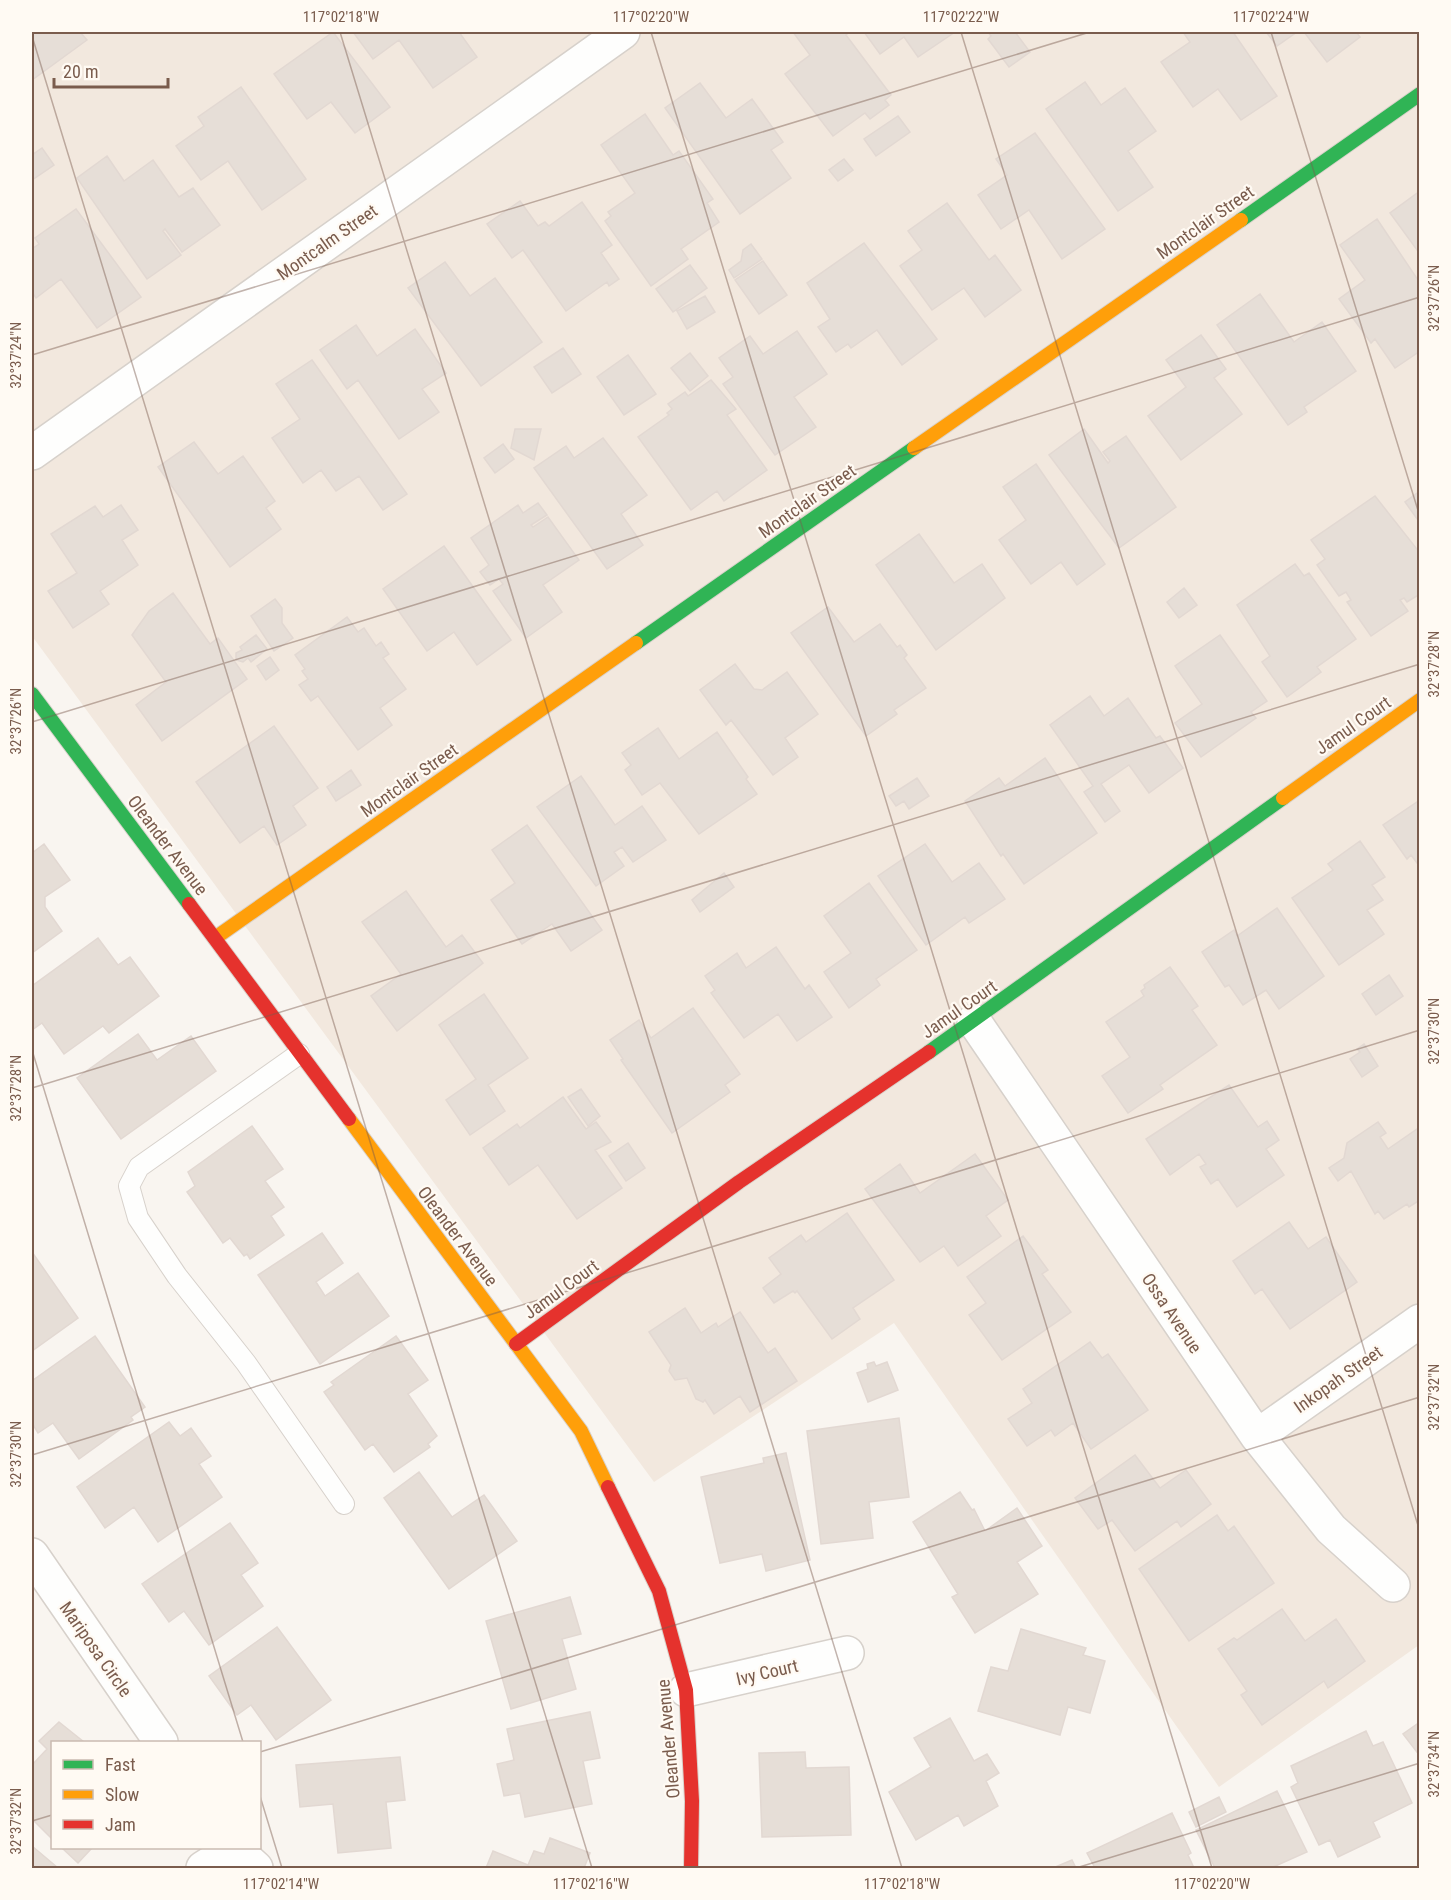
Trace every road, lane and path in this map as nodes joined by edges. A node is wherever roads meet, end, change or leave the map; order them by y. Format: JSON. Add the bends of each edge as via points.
{"nodes":[{"id":1,"x":623,"y":32,"type":"edge"},
{"id":2,"x":1419,"y":94,"type":"edge"},
{"id":3,"x":32,"y":453,"type":"edge"},
{"id":4,"x":32,"y":694,"type":"edge"},
{"id":5,"x":1419,"y":700,"type":"edge"},
{"id":6,"x":215,"y":938,"type":"junction"},
{"id":7,"x":974,"y":1021,"type":"junction"},
{"id":8,"x":299,"y":1053,"type":"junction"},
{"id":9,"x":1419,"y":1321,"type":"edge"},
{"id":10,"x":516,"y":1344,"type":"junction"},
{"id":11,"x":1257,"y":1436,"type":"junction"},
{"id":12,"x":344,"y":1504,"type":"dead end"},
{"id":13,"x":32,"y":1555,"type":"edge"},
{"id":14,"x":1393,"y":1585,"type":"dead end"},
{"id":15,"x":847,"y":1653,"type":"dead end"},
{"id":16,"x":686,"y":1690,"type":"junction"},
{"id":17,"x":160,"y":1741,"type":"edge"},
{"id":18,"x":242,"y":1855,"type":"edge"},
{"id":19,"x":203,"y":1869,"type":"edge"},
{"id":20,"x":691,"y":1869,"type":"edge"}],
"edges":[{"from":1,"to":3,"type":"street","name":"Montcalm Street"},
{"from":2,"to":6,"type":"street","name":"Montclair Street"},
{"from":4,"to":6,"type":"street","name":"Oleander Avenue"},
{"from":5,"to":7,"type":"street","name":"Jamul Court"},
{"from":6,"to":8,"type":"street","name":"Oleander Avenue"},
{"from":7,"to":10,"type":"street","name":"Jamul Court","via":[[739,1182]]},
{"from":7,"to":11,"type":"street","name":"Ossa Avenue"},
{"from":8,"to":10,"type":"street","name":"Oleander Avenue"},
{"from":8,"to":12,"type":"lane","via":[[139,1167],[129,1186],[138,1218],[177,1276],[246,1363]]},
{"from":9,"to":11,"type":"street","name":"Inkopah Street"},
{"from":10,"to":16,"type":"street","name":"Oleander Avenue","via":[[586,1441],[659,1591]]},
{"from":11,"to":14,"type":"street","name":"Ossa Avenue","via":[[1331,1529]]},
{"from":13,"to":17,"type":"street","name":"Mariposa Circle"},
{"from":15,"to":16,"type":"street","name":"Ivy Court"},
{"from":16,"to":20,"type":"street","name":"Oleander Avenue"},
{"from":18,"to":19,"type":"street"}]}
